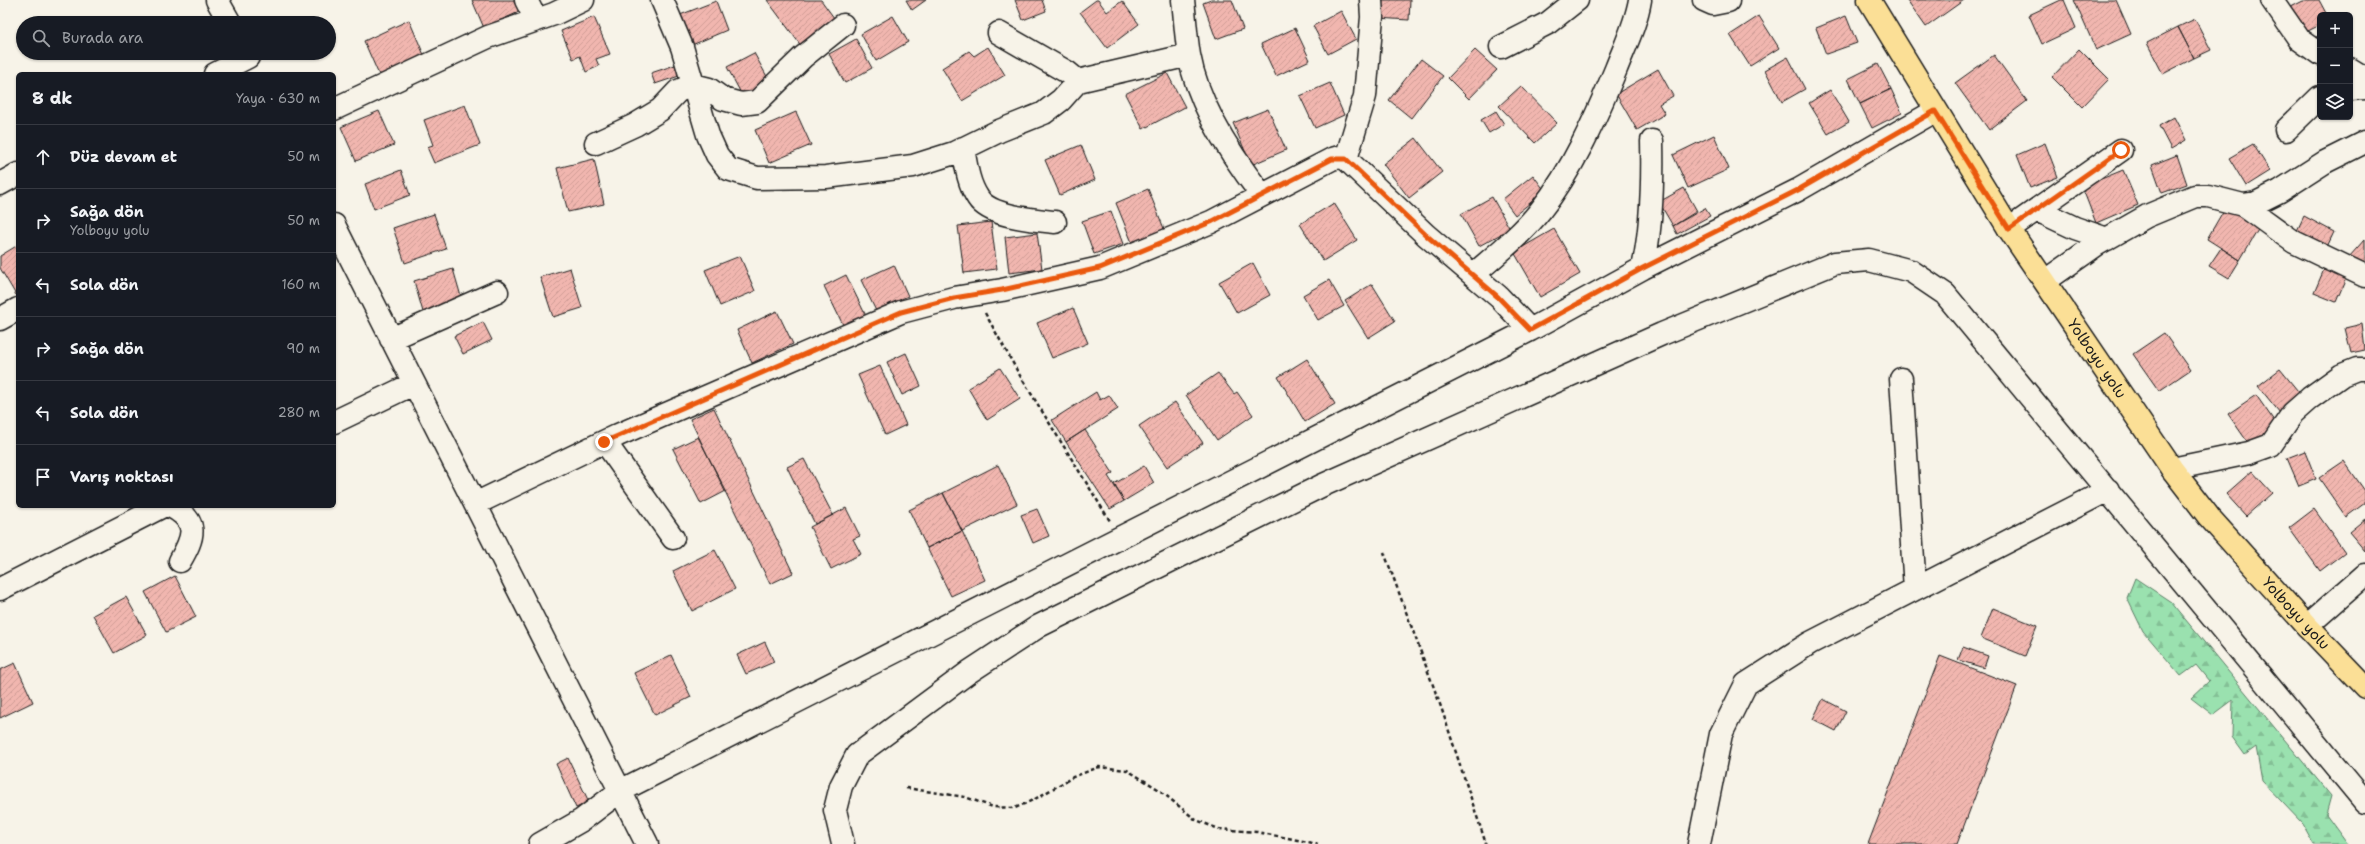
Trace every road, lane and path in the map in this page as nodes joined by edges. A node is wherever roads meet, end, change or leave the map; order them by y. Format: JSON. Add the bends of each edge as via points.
{"nodes":[{"id":1,"x":217,"y":0,"type":"edge"},
{"id":2,"x":526,"y":0,"type":"edge"},
{"id":3,"x":583,"y":0,"type":"edge"},
{"id":4,"x":662,"y":0,"type":"edge"},
{"id":5,"x":1183,"y":0,"type":"edge"},
{"id":6,"x":1371,"y":0,"type":"edge"},
{"id":7,"x":1577,"y":0,"type":"edge"},
{"id":8,"x":1640,"y":0,"type":"edge"},
{"id":9,"x":1704,"y":0,"type":"edge"},
{"id":10,"x":2272,"y":0,"type":"edge"},
{"id":11,"x":1728,"y":1,"type":"dead end"},
{"id":12,"x":1876,"y":3,"type":"edge"},
{"id":13,"x":226,"y":16,"type":"edge"},
{"id":14,"x":536,"y":20,"type":"junction"},
{"id":15,"x":843,"y":25,"type":"dead end"},
{"id":16,"x":999,"y":33,"type":"dead end"},
{"id":17,"x":1501,"y":48,"type":"dead end"},
{"id":18,"x":2317,"y":52,"type":"edge"},
{"id":19,"x":1189,"y":55,"type":"junction"},
{"id":20,"x":250,"y":61,"type":"edge"},
{"id":21,"x":2353,"y":71,"type":"edge"},
{"id":22,"x":220,"y":72,"type":"edge"},
{"id":23,"x":2365,"y":78,"type":"edge"},
{"id":24,"x":1078,"y":81,"type":"junction"},
{"id":25,"x":693,"y":85,"type":"junction"},
{"id":26,"x":2365,"y":88,"type":"edge"},
{"id":27,"x":2353,"y":89,"type":"edge"},
{"id":28,"x":2317,"y":100,"type":"edge"},
{"id":29,"x":336,"y":108,"type":"edge"},
{"id":30,"x":1935,"y":111,"type":"junction"},
{"id":31,"x":2286,"y":130,"type":"dead end"},
{"id":32,"x":1652,"y":141,"type":"dead end"},
{"id":33,"x":2365,"y":142,"type":"edge"},
{"id":34,"x":596,"y":143,"type":"dead end"},
{"id":35,"x":963,"y":148,"type":"junction"},
{"id":36,"x":2121,"y":150,"type":"dead end"},
{"id":37,"x":1346,"y":159,"type":"junction"},
{"id":38,"x":16,"y":175,"type":"edge"},
{"id":39,"x":0,"y":184,"type":"edge"},
{"id":40,"x":1261,"y":194,"type":"junction"},
{"id":41,"x":2243,"y":205,"type":"junction"},
{"id":42,"x":2037,"y":210,"type":"junction"},
{"id":43,"x":1055,"y":222,"type":"dead end"},
{"id":44,"x":336,"y":229,"type":"edge"},
{"id":45,"x":2009,"y":229,"type":"junction"},
{"id":46,"x":2106,"y":239,"type":"junction"},
{"id":47,"x":1643,"y":268,"type":"junction"},
{"id":48,"x":1474,"y":274,"type":"junction"},
{"id":49,"x":2365,"y":276,"type":"edge"},
{"id":50,"x":2045,"y":282,"type":"junction"},
{"id":51,"x":497,"y":292,"type":"dead end"},
{"id":52,"x":978,"y":294,"type":"junction"},
{"id":53,"x":16,"y":310,"type":"edge"},
{"id":54,"x":0,"y":318,"type":"edge"},
{"id":55,"x":1530,"y":330,"type":"junction"},
{"id":56,"x":391,"y":339,"type":"junction"},
{"id":57,"x":2365,"y":368,"type":"edge"},
{"id":58,"x":1901,"y":379,"type":"dead end"},
{"id":59,"x":413,"y":384,"type":"junction"},
{"id":60,"x":336,"y":421,"type":"edge"},
{"id":61,"x":604,"y":442,"type":"junction"},
{"id":62,"x":2172,"y":469,"type":"junction"},
{"id":63,"x":2108,"y":490,"type":"junction"},
{"id":64,"x":475,"y":504,"type":"junction"},
{"id":65,"x":159,"y":508,"type":"edge"},
{"id":66,"x":174,"y":508,"type":"edge"},
{"id":67,"x":1119,"y":537,"type":"junction"},
{"id":68,"x":672,"y":538,"type":"dead end"},
{"id":69,"x":1384,"y":552,"type":"dead end"},
{"id":70,"x":180,"y":561,"type":"dead end"},
{"id":71,"x":2365,"y":575,"type":"edge"},
{"id":72,"x":0,"y":589,"type":"edge"},
{"id":73,"x":1915,"y":589,"type":"junction"},
{"id":74,"x":2307,"y":626,"type":"junction"},
{"id":75,"x":2365,"y":687,"type":"edge"},
{"id":76,"x":906,"y":788,"type":"dead end"},
{"id":77,"x":620,"y":791,"type":"junction"},
{"id":78,"x":2365,"y":802,"type":"edge"},
{"id":79,"x":540,"y":844,"type":"edge"},
{"id":80,"x":647,"y":844,"type":"edge"},
{"id":81,"x":843,"y":844,"type":"edge"},
{"id":82,"x":1318,"y":844,"type":"edge"},
{"id":83,"x":1486,"y":844,"type":"edge"},
{"id":84,"x":1699,"y":844,"type":"edge"}],
"edges":[{"from":1,"to":13,"type":"street"},
{"from":2,"to":14,"type":"street"},
{"from":3,"to":14,"type":"street"},
{"from":4,"to":25,"type":"street","via":[[682,48]]},
{"from":5,"to":19,"type":"street"},
{"from":6,"to":37,"type":"street","via":[[1372,17],[1365,96]]},
{"from":7,"to":17,"type":"street","via":[[1548,23]]},
{"from":8,"to":48,"type":"street","via":[[1638,15],[1607,90],[1557,185],[1522,231]]},
{"from":9,"to":11,"type":"street","via":[[1713,4]]},
{"from":10,"to":18,"type":"street","via":[[2299,39]]},
{"from":12,"to":30,"type":"main road","name":"Yolboyu yolu"},
{"from":14,"to":29,"type":"street","via":[[488,37]]},
{"from":15,"to":25,"type":"street","via":[[803,57],[757,102],[741,104],[709,89]]},
{"from":16,"to":24,"type":"street"},
{"from":19,"to":24,"type":"street"},
{"from":19,"to":40,"type":"street","via":[[1203,100],[1240,167]]},
{"from":20,"to":22,"type":"street"},
{"from":21,"to":23,"type":"street"},
{"from":24,"to":35,"type":"street","via":[[1061,100],[1044,113]]},
{"from":25,"to":34,"type":"street","via":[[678,91],[660,110]]},
{"from":25,"to":35,"type":"street","via":[[716,156],[728,169],[757,178],[826,177],[913,166]]},
{"from":26,"to":27,"type":"street"},
{"from":28,"to":31,"type":"street"},
{"from":30,"to":45,"type":"main road","name":"Yolboyu yolu"},
{"from":30,"to":47,"type":"street","via":[[1798,190]]},
{"from":32,"to":47,"type":"street","via":[[1650,234]]},
{"from":33,"to":41,"type":"street","via":[[2325,162],[2274,194]]},
{"from":35,"to":43,"type":"street","via":[[968,178],[978,199],[1012,218]]},
{"from":36,"to":42,"type":"street"},
{"from":37,"to":40,"type":"street","via":[[1332,159]]},
{"from":37,"to":48,"type":"street","via":[[1426,235]]},
{"from":38,"to":39,"type":"street"},
{"from":40,"to":52,"type":"street","via":[[1211,222],[1100,268]]},
{"from":41,"to":46,"type":"street","via":[[2208,196],[2195,196],[2147,216]]},
{"from":41,"to":49,"type":"street","via":[[2294,242]]},
{"from":42,"to":45,"type":"street"},
{"from":42,"to":46,"type":"street"},
{"from":44,"to":56,"type":"street"},
{"from":45,"to":50,"type":"main road","name":"Yolboyu yolu"},
{"from":46,"to":50,"type":"street"},
{"from":47,"to":55,"type":"street"},
{"from":48,"to":55,"type":"street"},
{"from":50,"to":62,"type":"main road","name":"Yolboyu yolu"},
{"from":51,"to":56,"type":"street"},
{"from":52,"to":61,"type":"street","via":[[901,312]]},
{"from":52,"to":67,"type":"path","via":[[1019,374]]},
{"from":53,"to":54,"type":"street"},
{"from":55,"to":67,"type":"street"},
{"from":56,"to":59,"type":"street"},
{"from":57,"to":62,"type":"street","via":[[2342,375],[2310,398],[2293,413],[2272,445],[2249,453]]},
{"from":58,"to":73,"type":"street"},
{"from":59,"to":60,"type":"street"},
{"from":59,"to":64,"type":"street"},
{"from":61,"to":64,"type":"street"},
{"from":61,"to":68,"type":"street"},
{"from":62,"to":74,"type":"main road","name":"Yolboyu yolu","via":[[2209,517]]},
{"from":63,"to":73,"type":"street"},
{"from":63,"to":78,"type":"street"},
{"from":63,"to":81,"type":"street","via":[[1945,294],[1911,270],[1869,260],[1835,264],[1662,334],[1322,486],[1039,626],[969,672],[857,755],[841,786],[835,810]]},
{"from":64,"to":77,"type":"street"},
{"from":65,"to":72,"type":"street"},
{"from":66,"to":70,"type":"street","via":[[181,512],[190,525],[192,540]]},
{"from":67,"to":77,"type":"street"},
{"from":69,"to":83,"type":"path","via":[[1441,707]]},
{"from":71,"to":74,"type":"street"},
{"from":73,"to":84,"type":"street","via":[[1810,643],[1746,684],[1721,734]]},
{"from":74,"to":75,"type":"main road","name":"Yolboyu yolu"},
{"from":76,"to":82,"type":"path","via":[[965,797],[993,807],[1015,808],[1036,800],[1073,777],[1099,767],[1127,770],[1158,789],[1196,820],[1218,829],[1257,832]]},
{"from":77,"to":79,"type":"street","via":[[582,820]]},
{"from":77,"to":80,"type":"street"}]}
